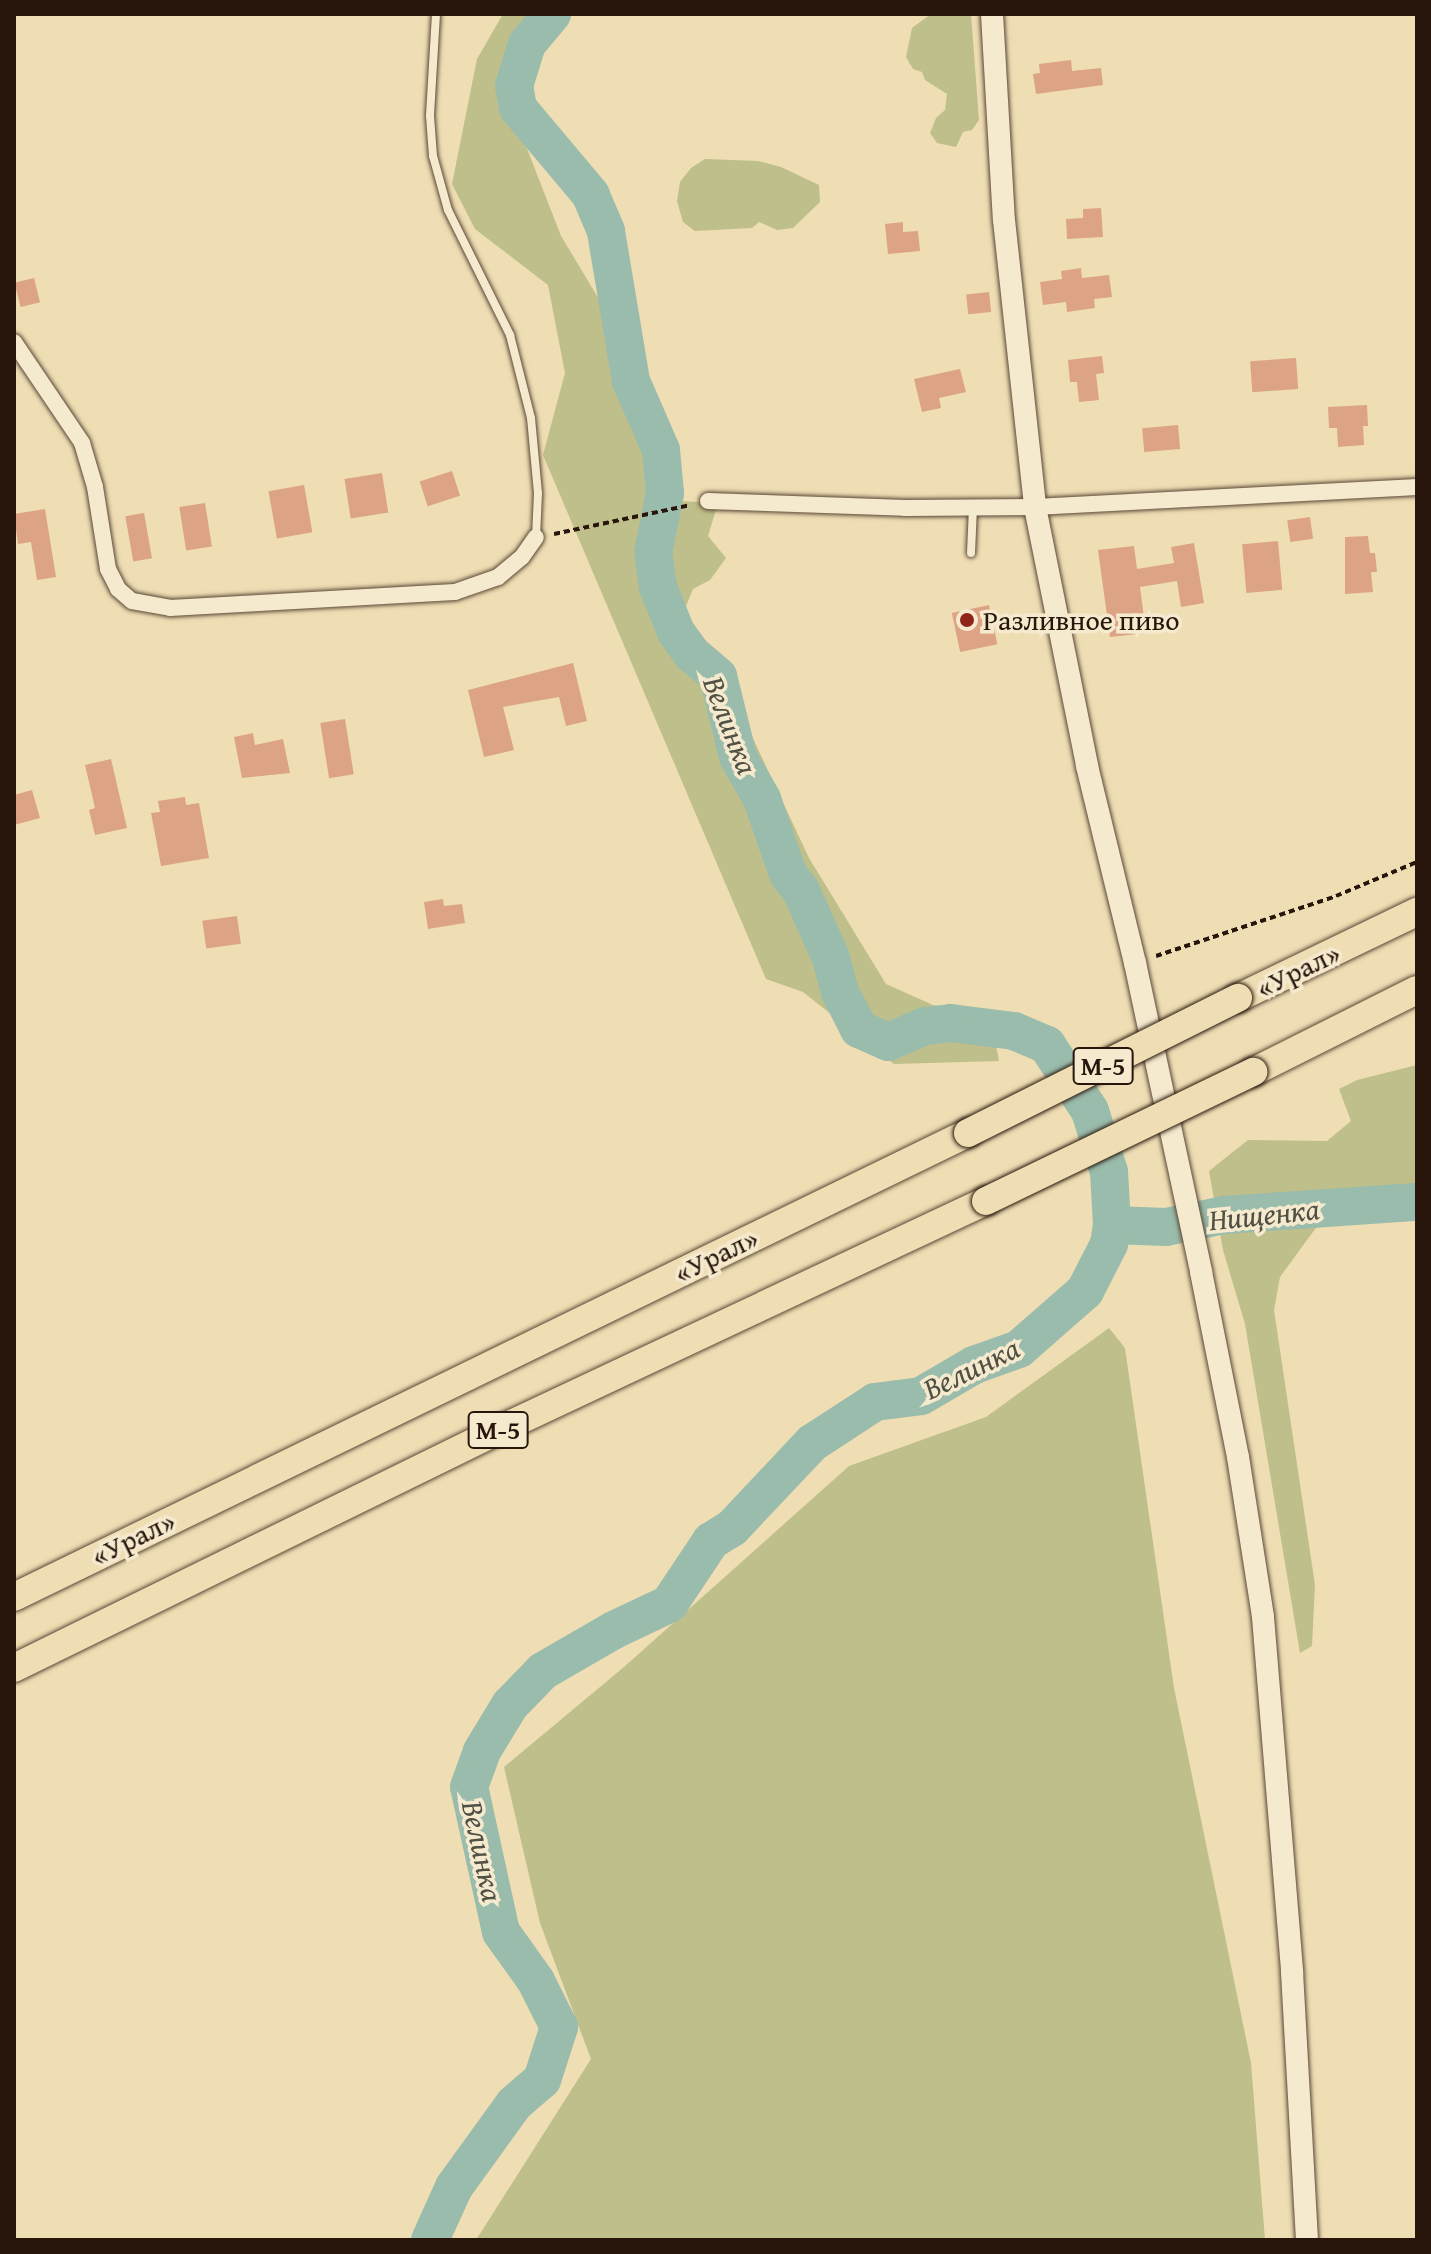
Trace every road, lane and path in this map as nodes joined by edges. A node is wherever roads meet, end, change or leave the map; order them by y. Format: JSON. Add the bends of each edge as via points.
{"nodes":[{"id":1,"x":436,"y":14,"type":"edge"},
{"id":2,"x":992,"y":14,"type":"edge"},
{"id":3,"x":14,"y":342,"type":"edge"},
{"id":4,"x":1417,"y":487,"type":"edge"},
{"id":5,"x":708,"y":501,"type":"joint"},
{"id":6,"x":1035,"y":507,"type":"junction"},
{"id":7,"x":973,"y":508,"type":"junction"},
{"id":8,"x":536,"y":537,"type":"junction"},
{"id":9,"x":971,"y":553,"type":"dead end"},
{"id":10,"x":1417,"y":862,"type":"edge"},
{"id":11,"x":1417,"y":912,"type":"edge"},
{"id":12,"x":1135,"y":963,"type":"junction"},
{"id":13,"x":1417,"y":990,"type":"edge"},
{"id":14,"x":14,"y":1597,"type":"edge"},
{"id":15,"x":14,"y":1668,"type":"edge"},
{"id":16,"x":1307,"y":2240,"type":"edge"}],
"edges":[{"from":1,"to":8,"type":"lane","via":[[433,156],[448,210],[510,335],[531,418]]},
{"from":2,"to":6,"type":"street","via":[[1004,220]]},
{"from":3,"to":8,"type":"street","via":[[82,443],[108,569],[132,601],[170,608],[455,592],[498,577]]},
{"from":4,"to":6,"type":"street"},
{"from":5,"to":7,"type":"street"},
{"from":5,"to":8,"type":"path"},
{"from":6,"to":7,"type":"street"},
{"from":6,"to":12,"type":"street","via":[[1087,766]]},
{"from":7,"to":9,"type":"lane"},
{"from":10,"to":12,"type":"path","via":[[1336,896]]},
{"from":11,"to":14,"type":"highway","name":"«Урал»","number":"М-5","bridge":true},
{"from":12,"to":16,"type":"street","via":[[1238,1457],[1263,1617]]},
{"from":13,"to":15,"type":"highway","number":"М-5","bridge":true}]}
